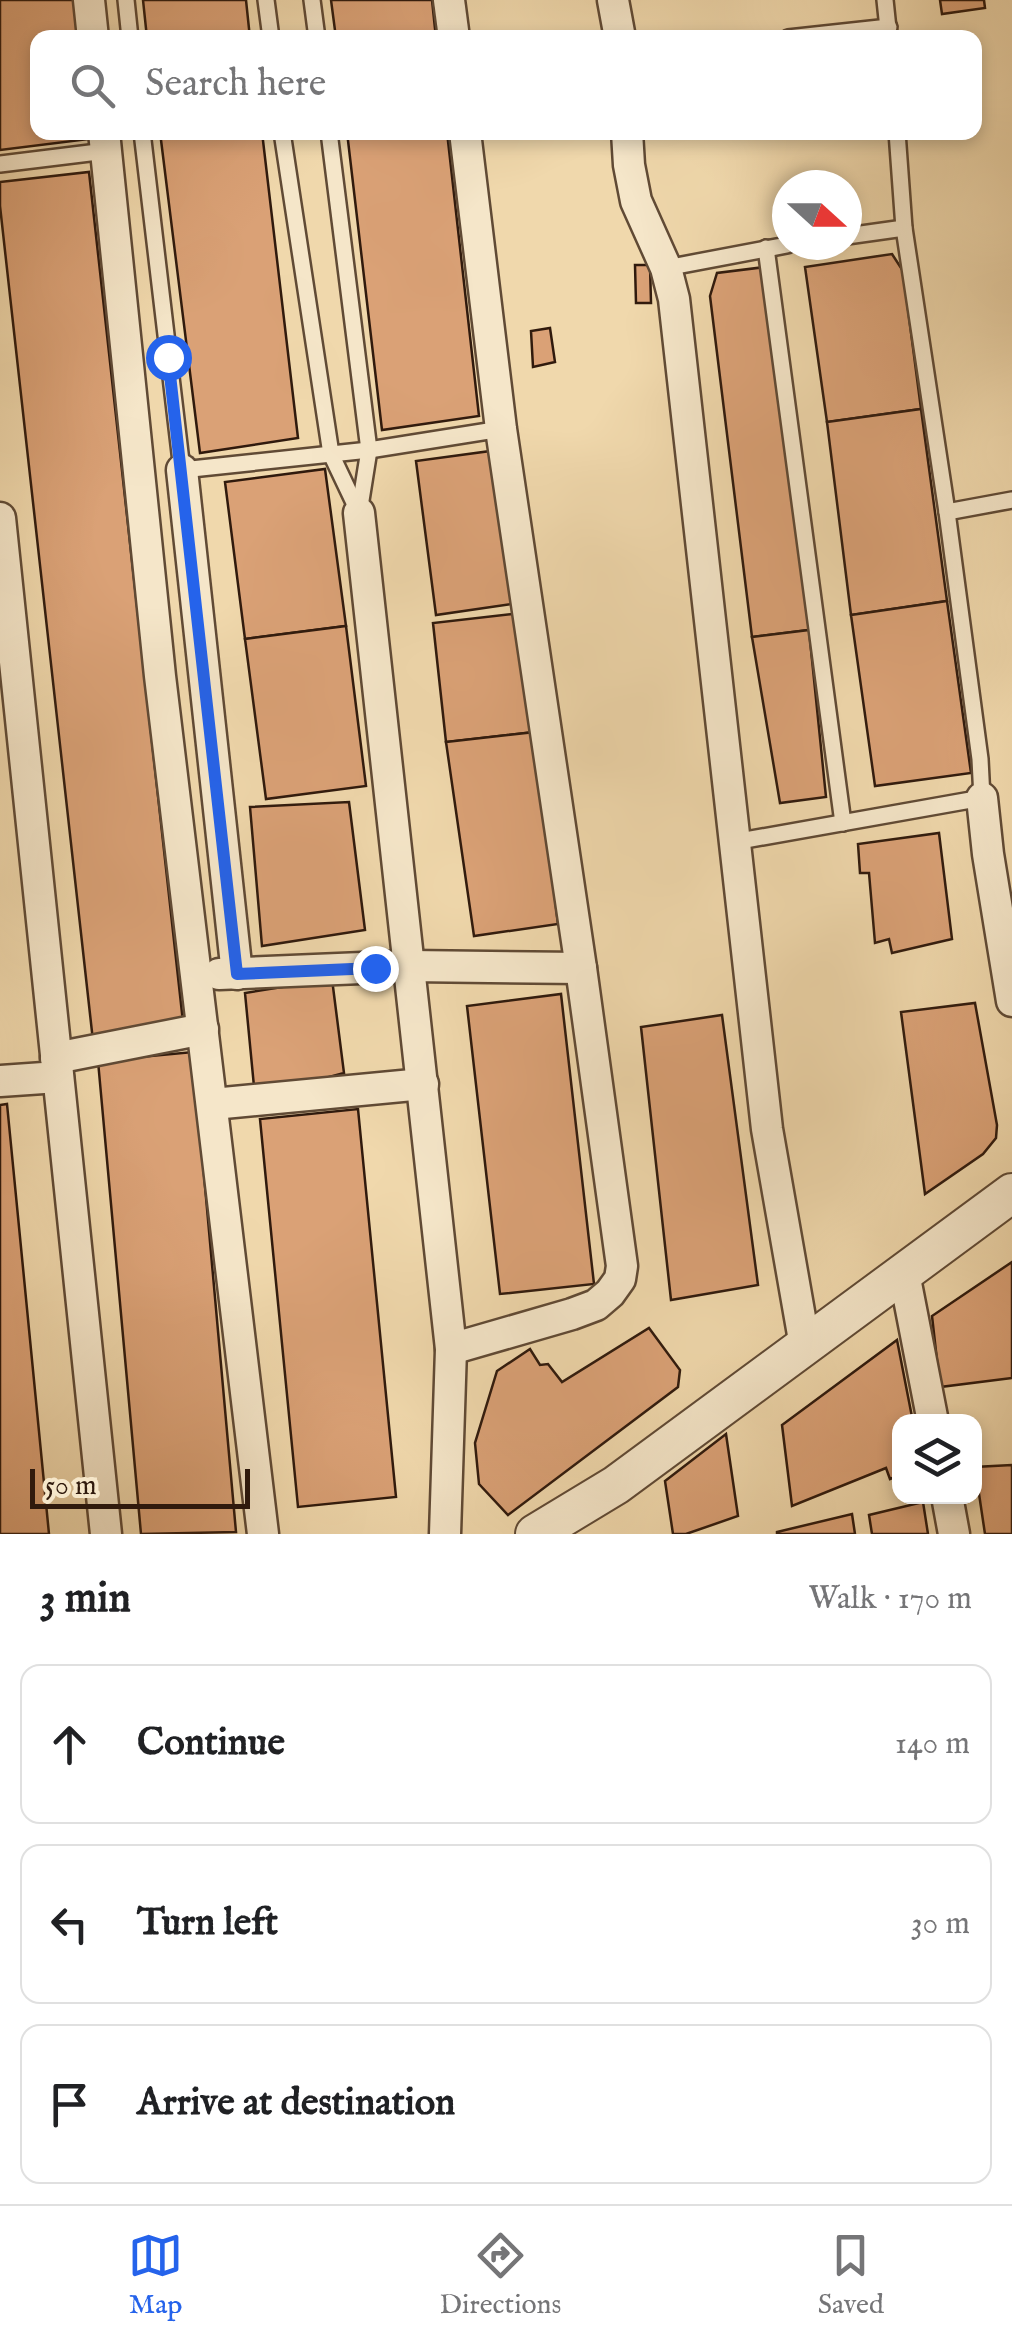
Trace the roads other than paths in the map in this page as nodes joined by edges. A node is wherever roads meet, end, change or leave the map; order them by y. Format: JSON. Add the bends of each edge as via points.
{"nodes":[{"id":1,"x":89,"y":0,"type":"edge"},
{"id":2,"x":126,"y":0,"type":"edge"},
{"id":3,"x":266,"y":0,"type":"edge"},
{"id":4,"x":312,"y":0,"type":"edge"},
{"id":5,"x":449,"y":0,"type":"edge"},
{"id":6,"x":613,"y":0,"type":"edge"},
{"id":7,"x":884,"y":0,"type":"edge"},
{"id":8,"x":93,"y":30,"type":"edge"},
{"id":9,"x":129,"y":30,"type":"edge"},
{"id":10,"x":270,"y":30,"type":"edge"},
{"id":11,"x":316,"y":30,"type":"edge"},
{"id":12,"x":453,"y":30,"type":"edge"},
{"id":13,"x":619,"y":30,"type":"edge"},
{"id":14,"x":889,"y":30,"type":"edge"},
{"id":15,"x":143,"y":140,"type":"edge"},
{"id":16,"x":283,"y":140,"type":"edge"},
{"id":17,"x":330,"y":140,"type":"edge"},
{"id":18,"x":466,"y":140,"type":"edge"},
{"id":19,"x":628,"y":140,"type":"edge"},
{"id":20,"x":898,"y":140,"type":"edge"},
{"id":21,"x":105,"y":142,"type":"edge"},
{"id":22,"x":0,"y":164,"type":"edge"},
{"id":23,"x":904,"y":228,"type":"junction"},
{"id":24,"x":862,"y":234,"type":"edge"},
{"id":25,"x":772,"y":247,"type":"edge"},
{"id":26,"x":766,"y":248,"type":"junction"},
{"id":27,"x":666,"y":268,"type":"junction"},
{"id":28,"x":501,"y":430,"type":"junction"},
{"id":29,"x":370,"y":450,"type":"junction"},
{"id":30,"x":330,"y":454,"type":"junction"},
{"id":31,"x":182,"y":470,"type":"junction"},
{"id":32,"x":1012,"y":500,"type":"edge"},
{"id":33,"x":947,"y":512,"type":"junction"},
{"id":34,"x":358,"y":513,"type":"junction"},
{"id":35,"x":0,"y":518,"type":"edge"},
{"id":36,"x":982,"y":798,"type":"junction"},
{"id":37,"x":842,"y":823,"type":"junction"},
{"id":38,"x":734,"y":842,"type":"junction"},
{"id":39,"x":410,"y":966,"type":"junction"},
{"id":40,"x":581,"y":968,"type":"junction"},
{"id":41,"x":237,"y":974,"type":"junction"},
{"id":42,"x":195,"y":975,"type":"junction"},
{"id":43,"x":1012,"y":1001,"type":"edge"},
{"id":44,"x":204,"y":1029,"type":"junction"},
{"id":45,"x":57,"y":1067,"type":"junction"},
{"id":46,"x":0,"y":1082,"type":"edge"},
{"id":47,"x":422,"y":1084,"type":"junction"},
{"id":48,"x":213,"y":1104,"type":"junction"},
{"id":49,"x":1009,"y":1202,"type":"edge"},
{"id":50,"x":904,"y":1273,"type":"junction"},
{"id":51,"x":805,"y":1346,"type":"junction"},
{"id":52,"x":450,"y":1349,"type":"junction"},
{"id":53,"x":930,"y":1414,"type":"edge"},
{"id":54,"x":616,"y":1486,"type":"junction"},
{"id":55,"x":948,"y":1504,"type":"edge"},
{"id":56,"x":106,"y":1534,"type":"edge"},
{"id":57,"x":263,"y":1534,"type":"edge"},
{"id":58,"x":445,"y":1534,"type":"edge"},
{"id":59,"x":535,"y":1534,"type":"edge"},
{"id":60,"x":573,"y":1534,"type":"edge"},
{"id":61,"x":954,"y":1534,"type":"edge"}],
"edges":[{"from":1,"to":8,"type":"street"},
{"from":2,"to":9,"type":"lane"},
{"from":3,"to":10,"type":"lane"},
{"from":4,"to":11,"type":"lane"},
{"from":5,"to":12,"type":"street"},
{"from":6,"to":13,"type":"street"},
{"from":7,"to":14,"type":"lane"},
{"from":15,"to":31,"type":"lane"},
{"from":16,"to":30,"type":"lane"},
{"from":17,"to":29,"type":"lane"},
{"from":18,"to":28,"type":"street"},
{"from":19,"to":27,"type":"street","via":[[636,202]]},
{"from":20,"to":23,"type":"lane"},
{"from":21,"to":22,"type":"lane"},
{"from":21,"to":42,"type":"street"},
{"from":23,"to":24,"type":"lane"},
{"from":23,"to":33,"type":"lane"},
{"from":25,"to":26,"type":"lane"},
{"from":26,"to":27,"type":"lane"},
{"from":26,"to":37,"type":"lane"},
{"from":27,"to":38,"type":"street"},
{"from":28,"to":29,"type":"lane"},
{"from":28,"to":40,"type":"street"},
{"from":29,"to":30,"type":"lane"},
{"from":29,"to":34,"type":"lane"},
{"from":30,"to":31,"type":"lane"},
{"from":30,"to":34,"type":"lane"},
{"from":31,"to":41,"type":"street"},
{"from":32,"to":33,"type":"lane"},
{"from":33,"to":36,"type":"lane"},
{"from":34,"to":39,"type":"street"},
{"from":35,"to":45,"type":"street"},
{"from":36,"to":37,"type":"lane"},
{"from":36,"to":43,"type":"street"},
{"from":37,"to":38,"type":"lane"},
{"from":38,"to":51,"type":"street","via":[[768,1129]]},
{"from":39,"to":40,"type":"street"},
{"from":39,"to":41,"type":"street"},
{"from":39,"to":47,"type":"street"},
{"from":40,"to":52,"type":"street","via":[[620,1280],[596,1305]]},
{"from":41,"to":42,"type":"street"},
{"from":42,"to":44,"type":"street"},
{"from":44,"to":45,"type":"street"},
{"from":44,"to":48,"type":"street"},
{"from":45,"to":46,"type":"street"},
{"from":45,"to":56,"type":"street"},
{"from":47,"to":48,"type":"street"},
{"from":47,"to":52,"type":"street"},
{"from":48,"to":57,"type":"street"},
{"from":49,"to":50,"type":"street"},
{"from":50,"to":51,"type":"street"},
{"from":50,"to":53,"type":"street"},
{"from":51,"to":54,"type":"street"},
{"from":52,"to":58,"type":"street"},
{"from":54,"to":59,"type":"street"},
{"from":54,"to":60,"type":"street"},
{"from":55,"to":61,"type":"street"}]}
